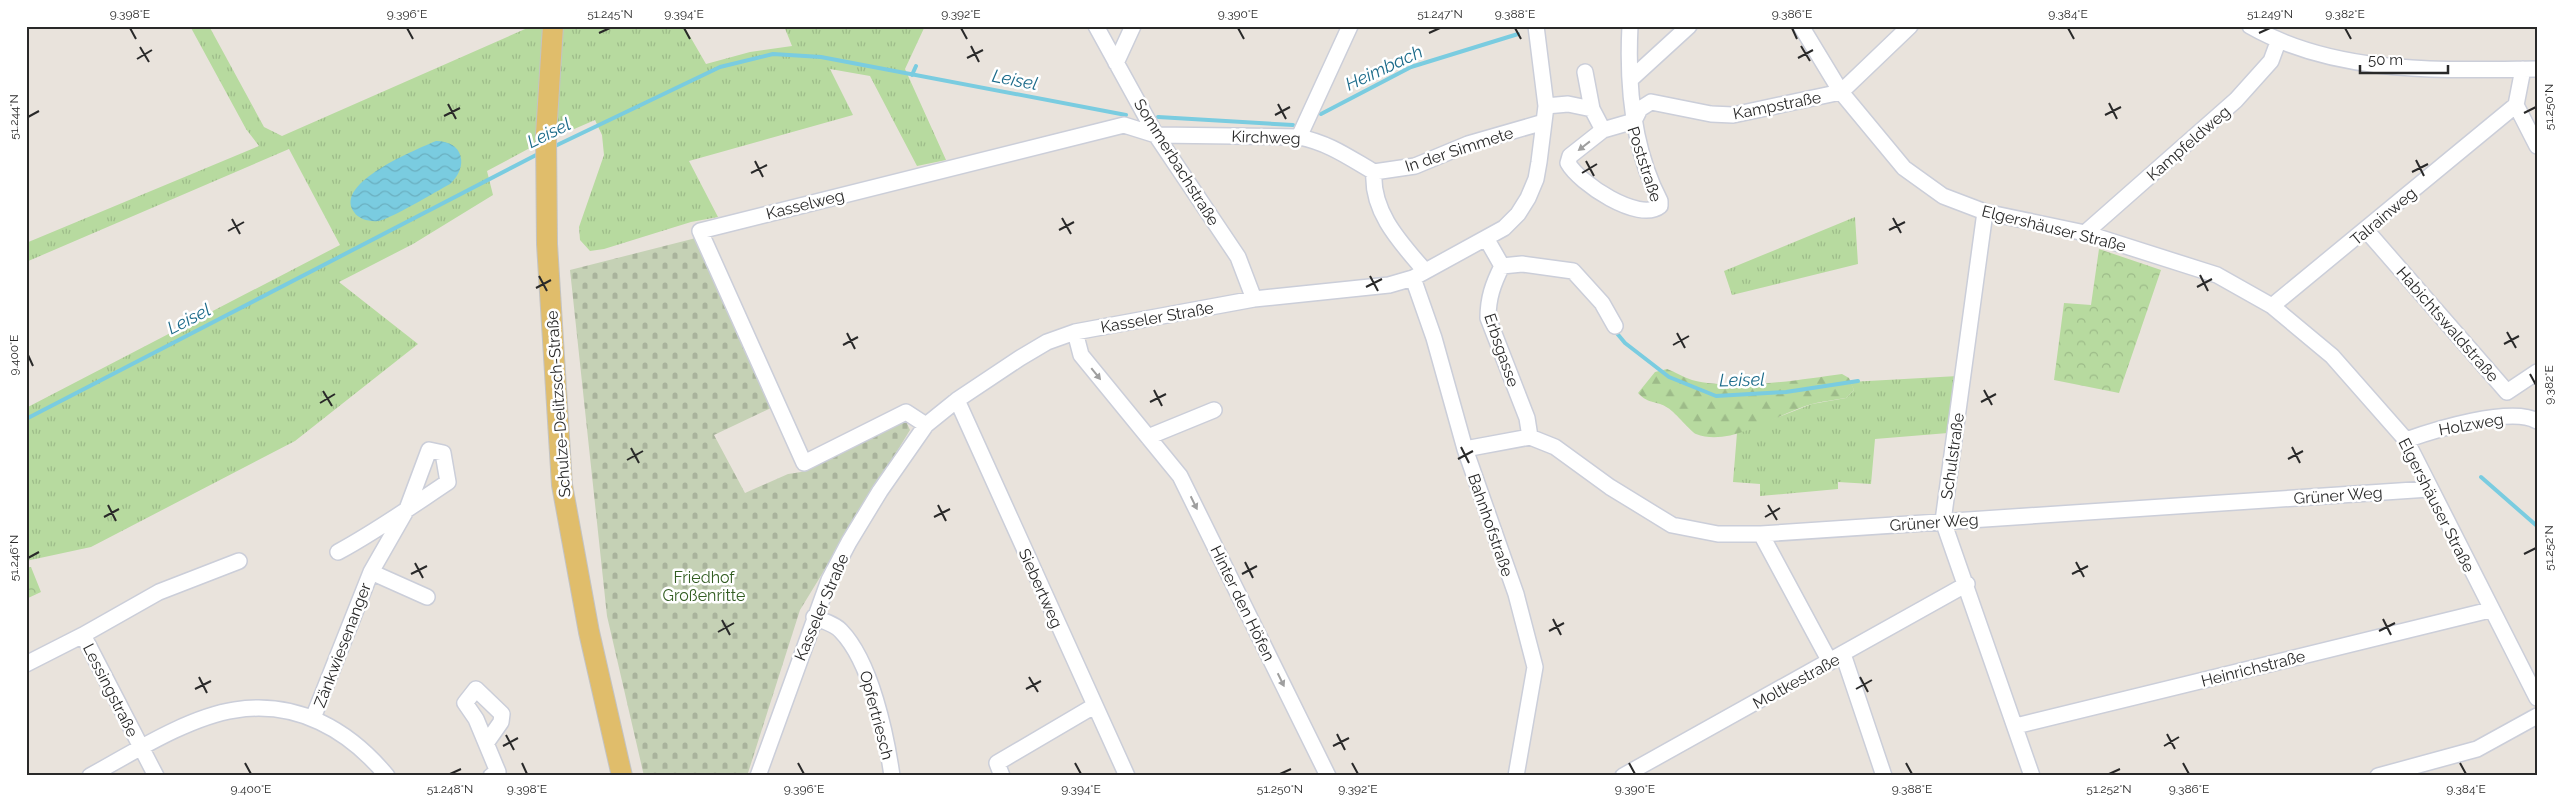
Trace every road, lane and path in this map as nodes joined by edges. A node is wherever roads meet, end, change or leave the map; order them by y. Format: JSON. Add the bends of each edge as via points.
{"nodes":[{"id":1,"x":552,"y":26,"type":"edge"},
{"id":2,"x":1096,"y":26,"type":"edge"},
{"id":3,"x":1134,"y":26,"type":"edge"},
{"id":4,"x":1350,"y":26,"type":"edge"},
{"id":5,"x":1536,"y":26,"type":"edge"},
{"id":6,"x":1630,"y":26,"type":"edge"},
{"id":7,"x":1689,"y":26,"type":"edge"},
{"id":8,"x":1800,"y":26,"type":"edge"},
{"id":9,"x":1910,"y":26,"type":"edge"},
{"id":10,"x":2250,"y":26,"type":"edge"},
{"id":11,"x":2278,"y":42,"type":"junction"},
{"id":12,"x":1116,"y":63,"type":"junction"},
{"id":13,"x":2530,"y":69,"type":"edge"},
{"id":14,"x":1585,"y":72,"type":"dead end"},
{"id":15,"x":1631,"y":79,"type":"junction"},
{"id":16,"x":1840,"y":92,"type":"junction"},
{"id":17,"x":2516,"y":105,"type":"junction"},
{"id":18,"x":1546,"y":106,"type":"junction"},
{"id":19,"x":1592,"y":109,"type":"junction"},
{"id":20,"x":1634,"y":121,"type":"junction"},
{"id":21,"x":1544,"y":122,"type":"junction"},
{"id":22,"x":1603,"y":130,"type":"junction"},
{"id":23,"x":1156,"y":135,"type":"junction"},
{"id":24,"x":1299,"y":137,"type":"junction"},
{"id":25,"x":2537,"y":146,"type":"edge"},
{"id":26,"x":1374,"y":172,"type":"junction"},
{"id":27,"x":1985,"y":212,"type":"junction"},
{"id":28,"x":2366,"y":230,"type":"junction"},
{"id":29,"x":2085,"y":233,"type":"junction"},
{"id":30,"x":1486,"y":238,"type":"junction"},
{"id":31,"x":1502,"y":266,"type":"junction"},
{"id":32,"x":1419,"y":275,"type":"junction"},
{"id":33,"x":1254,"y":299,"type":"junction"},
{"id":34,"x":2272,"y":306,"type":"junction"},
{"id":35,"x":1615,"y":326,"type":"dead end"},
{"id":36,"x":1075,"y":332,"type":"junction"},
{"id":37,"x":2537,"y":372,"type":"edge"},
{"id":38,"x":2507,"y":392,"type":"junction"},
{"id":39,"x":956,"y":400,"type":"junction"},
{"id":40,"x":1214,"y":410,"type":"dead end"},
{"id":41,"x":2498,"y":416,"type":"junction"},
{"id":42,"x":2537,"y":421,"type":"edge"},
{"id":43,"x":926,"y":425,"type":"junction"},
{"id":44,"x":1148,"y":437,"type":"junction"},
{"id":45,"x":1530,"y":437,"type":"junction"},
{"id":46,"x":2406,"y":440,"type":"junction"},
{"id":47,"x":1465,"y":449,"type":"junction"},
{"id":48,"x":2429,"y":489,"type":"junction"},
{"id":49,"x":1943,"y":521,"type":"junction"},
{"id":50,"x":1762,"y":534,"type":"junction"},
{"id":51,"x":338,"y":552,"type":"dead end"},
{"id":52,"x":239,"y":561,"type":"dead end"},
{"id":53,"x":371,"y":572,"type":"junction"},
{"id":54,"x":1967,"y":584,"type":"junction"},
{"id":55,"x":427,"y":597,"type":"dead end"},
{"id":56,"x":2490,"y":610,"type":"junction"},
{"id":57,"x":814,"y":617,"type":"junction"},
{"id":58,"x":83,"y":635,"type":"junction"},
{"id":59,"x":1837,"y":658,"type":"junction"},
{"id":60,"x":26,"y":664,"type":"edge"},
{"id":61,"x":2537,"y":698,"type":"edge"},
{"id":62,"x":1094,"y":706,"type":"junction"},
{"id":63,"x":2537,"y":716,"type":"edge"},
{"id":64,"x":313,"y":718,"type":"junction"},
{"id":65,"x":2016,"y":726,"type":"junction"},
{"id":66,"x":487,"y":742,"type":"dead end"},
{"id":67,"x":141,"y":748,"type":"junction"},
{"id":68,"x":496,"y":774,"type":"edge"},
{"id":69,"x":1625,"y":775,"type":"edge"},
{"id":70,"x":90,"y":776,"type":"edge"},
{"id":71,"x":156,"y":776,"type":"edge"},
{"id":72,"x":388,"y":776,"type":"edge"},
{"id":73,"x":622,"y":776,"type":"edge"},
{"id":74,"x":758,"y":776,"type":"edge"},
{"id":75,"x":892,"y":776,"type":"edge"},
{"id":76,"x":1002,"y":776,"type":"edge"},
{"id":77,"x":1127,"y":776,"type":"edge"},
{"id":78,"x":1328,"y":776,"type":"edge"},
{"id":79,"x":1516,"y":776,"type":"edge"},
{"id":80,"x":1884,"y":776,"type":"edge"},
{"id":81,"x":2032,"y":776,"type":"edge"},
{"id":82,"x":2378,"y":776,"type":"edge"}],
"edges":[{"from":1,"to":73,"type":"main road","name":"Schulze-Delitzsch-Straße","via":[[546,135],[548,265],[562,485],[589,632]]},
{"from":2,"to":12,"type":"street","name":"Sommerbachstraße"},
{"from":3,"to":12,"type":"street"},
{"from":4,"to":24,"type":"street"},
{"from":5,"to":18,"type":"street","name":"Kasseler Straße"},
{"from":6,"to":15,"type":"street"},
{"from":7,"to":15,"type":"street"},
{"from":8,"to":16,"type":"street","name":"Elgershäuser Straße"},
{"from":9,"to":16,"type":"street"},
{"from":10,"to":11,"type":"street"},
{"from":11,"to":13,"type":"street","via":[[2341,61],[2425,69]]},
{"from":11,"to":29,"type":"street","name":"Kampfeldweg","via":[[2272,61],[2236,100]]},
{"from":12,"to":23,"type":"street","name":"Sommerbachstraße"},
{"from":13,"to":17,"type":"street"},
{"from":14,"to":19,"type":"street"},
{"from":15,"to":20,"type":"street"},
{"from":16,"to":20,"type":"street","name":"Kampstraße","via":[[1733,115],[1651,102],[1640,108]]},
{"from":16,"to":27,"type":"street","name":"Elgershäuser Straße","via":[[1904,168],[1943,196]]},
{"from":17,"to":25,"type":"street"},
{"from":17,"to":28,"type":"street","name":"Talrainweg"},
{"from":18,"to":19,"type":"street","via":[[1568,104]]},
{"from":18,"to":21,"type":"street","name":"Kasseler Straße"},
{"from":19,"to":22,"type":"street"},
{"from":20,"to":22,"type":"street","name":"Poststraße"},
{"from":22,"to":20,"type":"street","name":"Poststraße","one_way":true,"via":[[1570,156],[1568,163],[1572,171],[1608,198],[1643,211],[1653,210],[1660,206],[1660,201],[1645,164]]},
{"from":21,"to":26,"type":"street","name":"In der Simmete","via":[[1468,144],[1415,166]]},
{"from":21,"to":30,"type":"street","name":"Kasseler Straße","via":[[1536,179],[1528,198],[1504,228]]},
{"from":23,"to":24,"type":"street","name":"Kirchweg"},
{"from":23,"to":33,"type":"street","name":"Sommerbachstraße","via":[[1238,257]]},
{"from":23,"to":43,"type":"street","name":"Kasselweg","via":[[1124,125],[700,231],[804,463],[906,412]]},
{"from":24,"to":26,"type":"street","name":"Kirchweg","via":[[1346,153]]},
{"from":26,"to":32,"type":"street","via":[[1376,192],[1392,234]]},
{"from":27,"to":29,"type":"street","name":"Elgershäuser Straße"},
{"from":27,"to":49,"type":"street","name":"Schulstraße"},
{"from":28,"to":34,"type":"street","name":"Talrainweg"},
{"from":28,"to":38,"type":"street","name":"Habichtswaldstraße"},
{"from":29,"to":34,"type":"street","name":"Elgershäuser Straße","via":[[2217,275]]},
{"from":30,"to":31,"type":"street"},
{"from":30,"to":32,"type":"street","name":"Kasseler Straße"},
{"from":31,"to":35,"type":"street","via":[[1522,264],[1573,271],[1602,303]]},
{"from":31,"to":45,"type":"street","name":"Erbsgasse","via":[[1492,286],[1488,318],[1527,418]]},
{"from":32,"to":33,"type":"street","name":"Kasseler Straße","via":[[1389,285]]},
{"from":32,"to":47,"type":"street","name":"Bahnhofstraße"},
{"from":33,"to":36,"type":"street","name":"Kasseler Straße"},
{"from":34,"to":46,"type":"street","name":"Elgershäuser Straße","via":[[2332,356]]},
{"from":36,"to":39,"type":"street","name":"Kasseler Straße","via":[[1047,342]]},
{"from":36,"to":44,"type":"street","name":"Hinter den Höfen","one_way":true,"via":[[1081,355]]},
{"from":37,"to":38,"type":"street","name":"Habichtswaldstraße"},
{"from":38,"to":41,"type":"street"},
{"from":39,"to":43,"type":"street","name":"Kasseler Straße"},
{"from":39,"to":62,"type":"street","name":"Siebertweg"},
{"from":40,"to":44,"type":"street"},
{"from":41,"to":42,"type":"street","name":"Holzweg","via":[[2530,417]]},
{"from":41,"to":46,"type":"street","name":"Holzweg","via":[[2429,431]]},
{"from":43,"to":57,"type":"street","name":"Kasseler Straße","via":[[849,542]]},
{"from":44,"to":78,"type":"street","name":"Hinter den Höfen","one_way":true,"via":[[1180,476]]},
{"from":45,"to":47,"type":"street"},
{"from":45,"to":50,"type":"street","name":"Grüner Weg","via":[[1555,447],[1610,487],[1672,525],[1718,534]]},
{"from":46,"to":48,"type":"street","name":"Elgershäuser Straße"},
{"from":47,"to":79,"type":"street","name":"Bahnhofstraße","via":[[1516,594],[1535,667]]},
{"from":48,"to":49,"type":"street","name":"Grüner Weg"},
{"from":48,"to":56,"type":"street","name":"Elgershäuser Straße"},
{"from":49,"to":50,"type":"street","name":"Grüner Weg"},
{"from":49,"to":54,"type":"street","name":"Schulstraße"},
{"from":50,"to":59,"type":"street"},
{"from":51,"to":53,"type":"street","name":"Zänkwiesenanger","via":[[407,509]]},
{"from":52,"to":58,"type":"street","via":[[159,592]]},
{"from":53,"to":55,"type":"street","name":"Zänkwiesenanger"},
{"from":53,"to":64,"type":"street","name":"Zänkwiesenanger"},
{"from":54,"to":59,"type":"street","name":"Moltkestraße"},
{"from":54,"to":65,"type":"street","name":"Schulstraße"},
{"from":56,"to":61,"type":"street","name":"Elgershäuser Straße"},
{"from":56,"to":65,"type":"street","name":"Heinrichstraße"},
{"from":57,"to":74,"type":"street","name":"Kasseler Straße"},
{"from":57,"to":75,"type":"street","name":"Opfertriesch","via":[[840,630],[859,654],[870,684]]},
{"from":58,"to":60,"type":"street","name":"Lessingstraße"},
{"from":58,"to":67,"type":"street","name":"Lessingstraße"},
{"from":59,"to":69,"type":"street","name":"Moltkestraße"},
{"from":59,"to":80,"type":"street"},
{"from":62,"to":76,"type":"street","via":[[997,763]]},
{"from":62,"to":77,"type":"street","name":"Siebertweg"},
{"from":63,"to":82,"type":"street","via":[[2477,749]]},
{"from":64,"to":67,"type":"street","via":[[274,708],[234,710],[186,725]]},
{"from":64,"to":72,"type":"street","via":[[347,736]]},
{"from":65,"to":81,"type":"street","name":"Schulstraße"},
{"from":66,"to":68,"type":"street"},
{"from":67,"to":70,"type":"street"},
{"from":67,"to":71,"type":"street","name":"Lessingstraße"}]}
